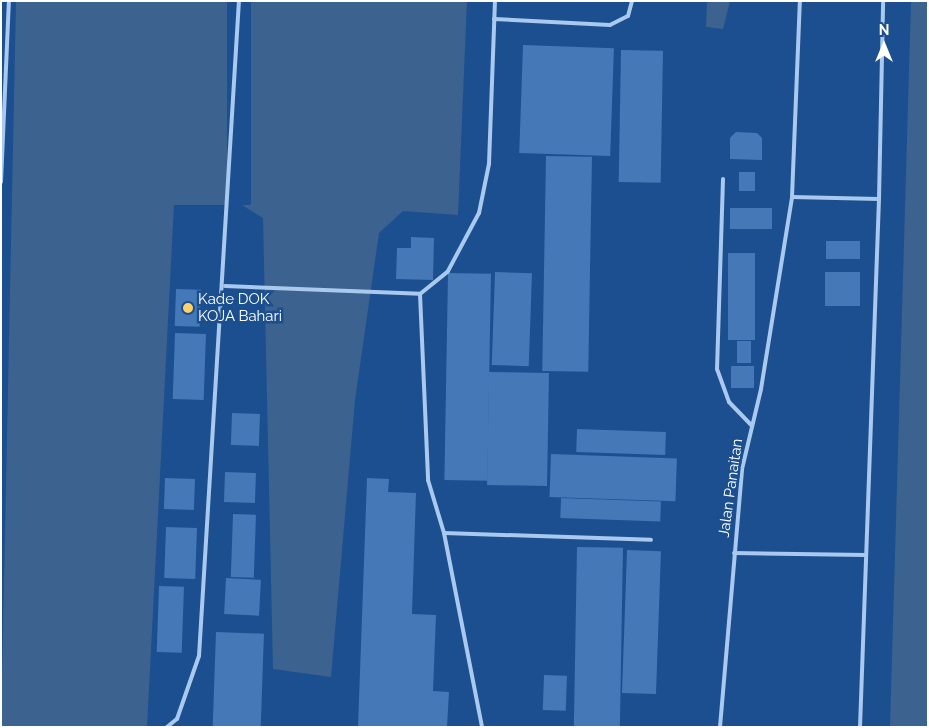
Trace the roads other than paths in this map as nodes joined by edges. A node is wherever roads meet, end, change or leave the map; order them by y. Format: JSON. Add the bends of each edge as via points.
{"nodes":[{"id":1,"x":9,"y":1,"type":"edge"},
{"id":2,"x":239,"y":1,"type":"edge"},
{"id":3,"x":495,"y":1,"type":"edge"},
{"id":4,"x":632,"y":1,"type":"edge"},
{"id":5,"x":800,"y":1,"type":"edge"},
{"id":6,"x":883,"y":1,"type":"edge"},
{"id":7,"x":494,"y":19,"type":"junction"},
{"id":8,"x":723,"y":179,"type":"dead end"},
{"id":9,"x":1,"y":182,"type":"edge"},
{"id":10,"x":792,"y":197,"type":"junction"},
{"id":11,"x":879,"y":199,"type":"junction"},
{"id":12,"x":225,"y":286,"type":"junction"},
{"id":13,"x":420,"y":294,"type":"junction"},
{"id":14,"x":752,"y":426,"type":"junction"},
{"id":15,"x":444,"y":533,"type":"junction"},
{"id":16,"x":651,"y":540,"type":"dead end"},
{"id":17,"x":734,"y":553,"type":"junction"},
{"id":18,"x":866,"y":554,"type":"junction"},
{"id":19,"x":167,"y":727,"type":"edge"},
{"id":20,"x":482,"y":727,"type":"edge"},
{"id":21,"x":720,"y":727,"type":"edge"},
{"id":22,"x":860,"y":727,"type":"edge"}],
"edges":[{"from":1,"to":9,"type":"lane"},
{"from":2,"to":12,"type":"lane"},
{"from":3,"to":7,"type":"lane"},
{"from":4,"to":7,"type":"lane","via":[[628,16],[610,25]]},
{"from":5,"to":10,"type":"lane","name":"Jalan Panaitan"},
{"from":6,"to":11,"type":"lane"},
{"from":7,"to":13,"type":"lane","via":[[489,164],[479,213],[448,271]]},
{"from":8,"to":14,"type":"lane","via":[[717,368],[728,402]]},
{"from":10,"to":11,"type":"lane"},
{"from":10,"to":14,"type":"lane","name":"Jalan Panaitan"},
{"from":11,"to":18,"type":"lane"},
{"from":12,"to":13,"type":"lane"},
{"from":12,"to":19,"type":"lane","via":[[199,656],[177,719]]},
{"from":13,"to":15,"type":"lane","via":[[428,480]]},
{"from":14,"to":17,"type":"lane","name":"Jalan Panaitan"},
{"from":15,"to":16,"type":"lane"},
{"from":15,"to":20,"type":"lane"},
{"from":17,"to":18,"type":"lane"},
{"from":17,"to":21,"type":"lane","name":"Jalan Panaitan"},
{"from":18,"to":22,"type":"lane"}]}
